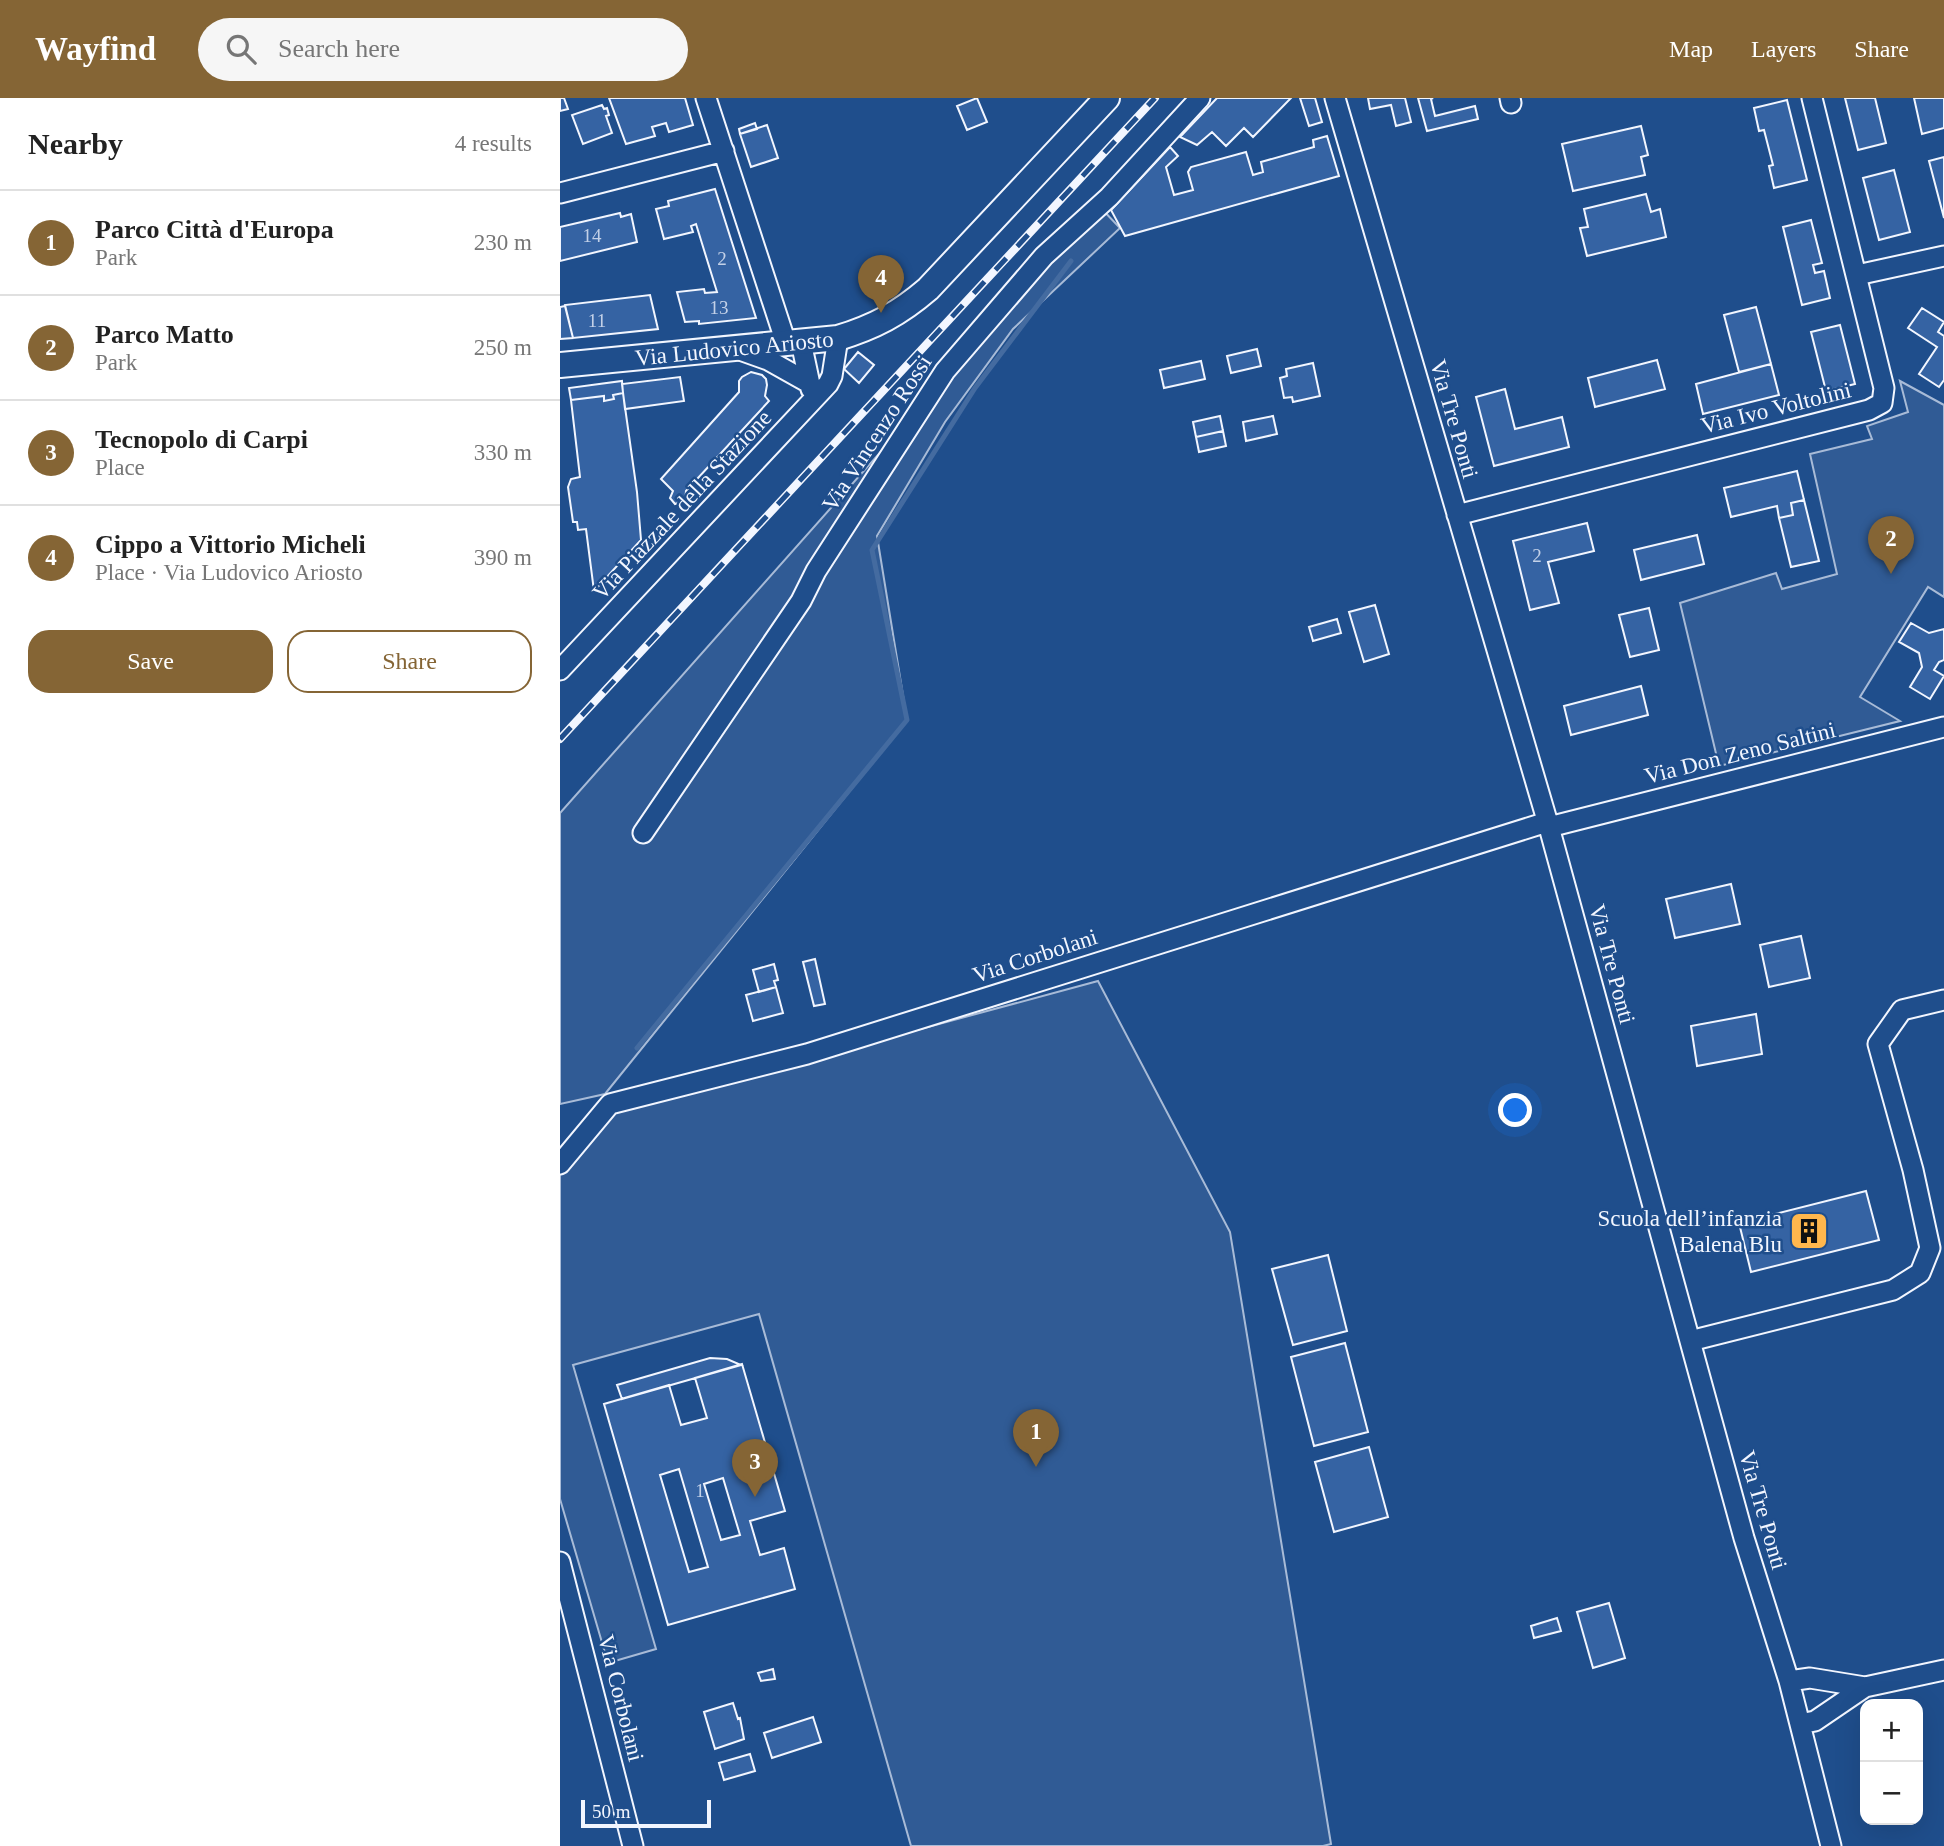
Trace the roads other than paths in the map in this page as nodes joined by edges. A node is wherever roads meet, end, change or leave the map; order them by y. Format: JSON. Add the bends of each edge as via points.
{"nodes":[{"id":1,"x":706,"y":98,"type":"edge"},
{"id":2,"x":1107,"y":98,"type":"edge"},
{"id":3,"x":1200,"y":98,"type":"edge"},
{"id":4,"x":1335,"y":98,"type":"edge"},
{"id":5,"x":1812,"y":98,"type":"edge"},
{"id":6,"x":724,"y":151,"type":"junction"},
{"id":7,"x":560,"y":193,"type":"edge"},
{"id":8,"x":1944,"y":256,"type":"edge"},
{"id":9,"x":1857,"y":275,"type":"junction"},
{"id":10,"x":838,"y":338,"type":"junction"},
{"id":11,"x":793,"y":342,"type":"junction"},
{"id":12,"x":733,"y":348,"type":"junction"},
{"id":13,"x":560,"y":365,"type":"edge"},
{"id":14,"x":809,"y":383,"type":"junction"},
{"id":15,"x":811,"y":404,"type":"junction"},
{"id":16,"x":1457,"y":515,"type":"junction"},
{"id":17,"x":560,"y":670,"type":"edge"},
{"id":18,"x":1944,"y":727,"type":"edge"},
{"id":19,"x":1548,"y":824,"type":"junction"},
{"id":20,"x":643,"y":833,"type":"dead end"},
{"id":21,"x":1944,"y":1000,"type":"edge"},
{"id":22,"x":560,"y":1164,"type":"edge"},
{"id":23,"x":1690,"y":1341,"type":"junction"},
{"id":24,"x":560,"y":1562,"type":"edge"},
{"id":25,"x":1944,"y":1670,"type":"edge"},
{"id":26,"x":1790,"y":1681,"type":"junction"},
{"id":27,"x":1865,"y":1687,"type":"junction"},
{"id":28,"x":1800,"y":1724,"type":"junction"},
{"id":29,"x":633,"y":1846,"type":"edge"},
{"id":30,"x":1830,"y":1846,"type":"edge"}],
"edges":[{"from":1,"to":6,"type":"street"},
{"from":2,"to":10,"type":"main road","name":"Via Ludovico Ariosto","via":[[928,289],[876,325]]},
{"from":3,"to":20,"type":"street","name":"Via Vincenzo Rossi","via":[[1109,197],[1044,256],[945,371],[801,601]]},
{"from":4,"to":16,"type":"street","name":"Via Tre Ponti"},
{"from":5,"to":9,"type":"street","name":"Via Ivo Voltolini"},
{"from":6,"to":7,"type":"street"},
{"from":6,"to":11,"type":"street"},
{"from":8,"to":9,"type":"street"},
{"from":9,"to":16,"type":"street","name":"Via Ivo Voltolini","via":[[1884,388],[1882,403],[1876,408]]},
{"from":10,"to":11,"type":"main road","name":"Via Ludovico Ariosto"},
{"from":10,"to":15,"type":"street","name":"Via Piazzale della Stazione","via":[[832,376]]},
{"from":11,"to":12,"type":"main road","name":"Via Ludovico Ariosto"},
{"from":11,"to":14,"type":"street"},
{"from":12,"to":13,"type":"main road","name":"Via Ludovico Ariosto"},
{"from":12,"to":14,"type":"street","via":[[768,360]]},
{"from":14,"to":15,"type":"street"},
{"from":15,"to":17,"type":"street","name":"Via Piazzale della Stazione"},
{"from":16,"to":19,"type":"street","name":"Via Tre Ponti"},
{"from":18,"to":19,"type":"street","name":"Via Don Zeno Saltini"},
{"from":19,"to":22,"type":"street","name":"Via Corbolani","via":[[807,1054],[610,1104]]},
{"from":19,"to":23,"type":"street","name":"Via Tre Ponti"},
{"from":21,"to":23,"type":"street","via":[[1902,1010],[1878,1044],[1930,1248],[1920,1273],[1893,1290]]},
{"from":23,"to":26,"type":"street","name":"Via Tre Ponti","via":[[1744,1538]]},
{"from":24,"to":29,"type":"street","name":"Via Corbolani"},
{"from":25,"to":27,"type":"street"},
{"from":26,"to":27,"type":"street","via":[[1810,1678]]},
{"from":26,"to":28,"type":"street","name":"Via Tre Ponti"},
{"from":27,"to":28,"type":"street","via":[[1815,1721]]},
{"from":28,"to":30,"type":"street","name":"Via Tre Ponti"}]}
